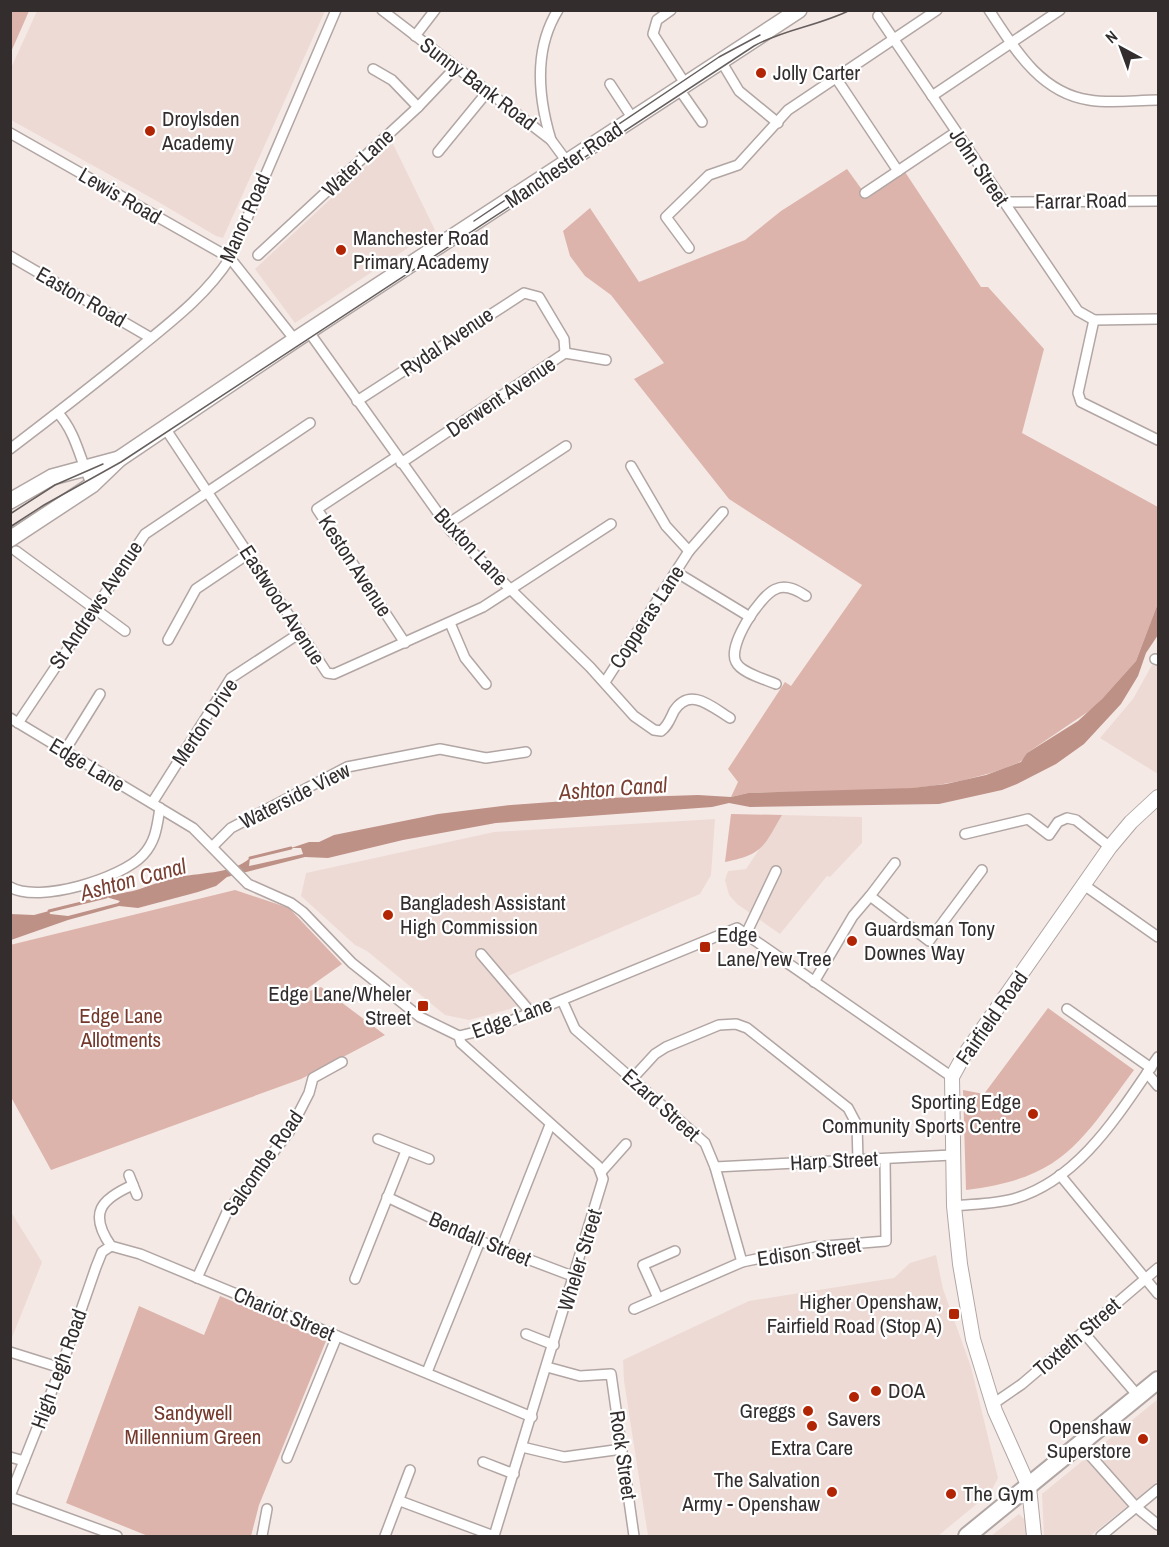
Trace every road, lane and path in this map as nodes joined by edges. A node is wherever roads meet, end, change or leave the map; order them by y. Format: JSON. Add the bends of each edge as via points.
{"nodes":[{"id":1,"x":336,"y":10,"type":"edge"},
{"id":2,"x":382,"y":10,"type":"edge"},
{"id":3,"x":435,"y":10,"type":"edge"},
{"id":4,"x":558,"y":10,"type":"edge"},
{"id":5,"x":671,"y":10,"type":"edge"},
{"id":6,"x":800,"y":10,"type":"edge"},
{"id":7,"x":937,"y":10,"type":"edge"},
{"id":8,"x":989,"y":10,"type":"edge"},
{"id":9,"x":1060,"y":10,"type":"edge"},
{"id":10,"x":878,"y":16,"type":"dead end"},
{"id":11,"x":415,"y":36,"type":"junction"},
{"id":12,"x":894,"y":39,"type":"junction"},
{"id":13,"x":1011,"y":43,"type":"junction"},
{"id":14,"x":721,"y":61,"type":"junction"},
{"id":15,"x":455,"y":68,"type":"junction"},
{"id":16,"x":373,"y":69,"type":"dead end"},
{"id":17,"x":837,"y":78,"type":"junction"},
{"id":18,"x":610,"y":84,"type":"dead end"},
{"id":19,"x":683,"y":87,"type":"junction"},
{"id":20,"x":488,"y":91,"type":"junction"},
{"id":21,"x":932,"y":96,"type":"junction"},
{"id":22,"x":1158,"y":100,"type":"edge"},
{"id":23,"x":418,"y":107,"type":"junction"},
{"id":24,"x":633,"y":119,"type":"junction"},
{"id":25,"x":702,"y":122,"type":"dead end"},
{"id":26,"x":778,"y":123,"type":"junction"},
{"id":27,"x":956,"y":132,"type":"junction"},
{"id":28,"x":10,"y":133,"type":"edge"},
{"id":29,"x":552,"y":140,"type":"junction"},
{"id":30,"x":438,"y":152,"type":"dead end"},
{"id":31,"x":568,"y":163,"type":"junction"},
{"id":32,"x":898,"y":171,"type":"junction"},
{"id":33,"x":865,"y":193,"type":"dead end"},
{"id":34,"x":1158,"y":201,"type":"edge"},
{"id":35,"x":1003,"y":202,"type":"junction"},
{"id":36,"x":689,"y":248,"type":"dead end"},
{"id":37,"x":258,"y":255,"type":"dead end"},
{"id":38,"x":10,"y":256,"type":"edge"},
{"id":39,"x":230,"y":258,"type":"junction"},
{"id":40,"x":1158,"y":319,"type":"edge"},
{"id":41,"x":1094,"y":320,"type":"junction"},
{"id":42,"x":309,"y":332,"type":"junction"},
{"id":43,"x":151,"y":338,"type":"junction"},
{"id":44,"x":295,"y":340,"type":"junction"},
{"id":45,"x":565,"y":353,"type":"junction"},
{"id":46,"x":606,"y":360,"type":"dead end"},
{"id":47,"x":357,"y":401,"type":"junction"},
{"id":48,"x":58,"y":413,"type":"junction"},
{"id":49,"x":310,"y":423,"type":"dead end"},
{"id":50,"x":165,"y":428,"type":"junction"},
{"id":51,"x":1158,"y":440,"type":"edge"},
{"id":52,"x":566,"y":446,"type":"dead end"},
{"id":53,"x":10,"y":449,"type":"edge"},
{"id":54,"x":119,"y":459,"type":"junction"},
{"id":55,"x":399,"y":460,"type":"junction"},
{"id":56,"x":631,"y":466,"type":"dead end"},
{"id":57,"x":84,"y":469,"type":"junction"},
{"id":58,"x":92,"y":485,"type":"junction"},
{"id":59,"x":207,"y":491,"type":"junction"},
{"id":60,"x":10,"y":501,"type":"edge"},
{"id":61,"x":723,"y":512,"type":"dead end"},
{"id":62,"x":611,"y":524,"type":"dead end"},
{"id":63,"x":447,"y":525,"type":"junction"},
{"id":64,"x":13,"y":545,"type":"edge"},
{"id":65,"x":689,"y":551,"type":"junction"},
{"id":66,"x":248,"y":554,"type":"junction"},
{"id":67,"x":676,"y":572,"type":"junction"},
{"id":68,"x":512,"y":591,"type":"junction"},
{"id":69,"x":806,"y":596,"type":"dead end"},
{"id":70,"x":94,"y":608,"type":"junction"},
{"id":71,"x":750,"y":617,"type":"junction"},
{"id":72,"x":450,"y":623,"type":"junction"},
{"id":73,"x":124,"y":631,"type":"dead end"},
{"id":74,"x":300,"y":633,"type":"junction"},
{"id":75,"x":168,"y":640,"type":"dead end"},
{"id":76,"x":405,"y":643,"type":"junction"},
{"id":77,"x":604,"y":682,"type":"junction"},
{"id":78,"x":486,"y":684,"type":"dead end"},
{"id":79,"x":776,"y":684,"type":"dead end"},
{"id":80,"x":100,"y":694,"type":"dead end"},
{"id":81,"x":730,"y":718,"type":"dead end"},
{"id":82,"x":14,"y":720,"type":"edge"},
{"id":83,"x":64,"y":752,"type":"junction"},
{"id":84,"x":526,"y":752,"type":"dead end"},
{"id":85,"x":1158,"y":797,"type":"edge"},
{"id":86,"x":156,"y":806,"type":"junction"},
{"id":87,"x":965,"y":834,"type":"dead end"},
{"id":88,"x":213,"y":846,"type":"junction"},
{"id":89,"x":1110,"y":847,"type":"junction"},
{"id":90,"x":895,"y":863,"type":"dead end"},
{"id":91,"x":982,"y":870,"type":"dead end"},
{"id":92,"x":776,"y":871,"type":"dead end"},
{"id":93,"x":1084,"y":885,"type":"junction"},
{"id":94,"x":10,"y":886,"type":"edge"},
{"id":95,"x":870,"y":896,"type":"junction"},
{"id":96,"x":746,"y":934,"type":"junction"},
{"id":97,"x":1158,"y":937,"type":"edge"},
{"id":98,"x":482,"y":954,"type":"dead end"},
{"id":99,"x":814,"y":982,"type":"junction"},
{"id":100,"x":562,"y":1000,"type":"junction"},
{"id":101,"x":1067,"y":1009,"type":"dead end"},
{"id":102,"x":532,"y":1014,"type":"junction"},
{"id":103,"x":459,"y":1036,"type":"junction"},
{"id":104,"x":1158,"y":1057,"type":"edge"},
{"id":105,"x":342,"y":1062,"type":"dead end"},
{"id":106,"x":1149,"y":1070,"type":"junction"},
{"id":107,"x":952,"y":1077,"type":"junction"},
{"id":108,"x":633,"y":1078,"type":"junction"},
{"id":109,"x":1158,"y":1086,"type":"edge"},
{"id":110,"x":550,"y":1125,"type":"junction"},
{"id":111,"x":378,"y":1139,"type":"dead end"},
{"id":112,"x":626,"y":1144,"type":"dead end"},
{"id":113,"x":406,"y":1151,"type":"junction"},
{"id":114,"x":952,"y":1155,"type":"junction"},
{"id":115,"x":429,"y":1159,"type":"dead end"},
{"id":116,"x":885,"y":1159,"type":"junction"},
{"id":117,"x":858,"y":1160,"type":"junction"},
{"id":118,"x":715,"y":1167,"type":"junction"},
{"id":119,"x":602,"y":1171,"type":"junction"},
{"id":120,"x":129,"y":1175,"type":"dead end"},
{"id":121,"x":1060,"y":1175,"type":"junction"},
{"id":122,"x":133,"y":1185,"type":"junction"},
{"id":123,"x":137,"y":1195,"type":"dead end"},
{"id":124,"x":387,"y":1197,"type":"junction"},
{"id":125,"x":954,"y":1206,"type":"junction"},
{"id":126,"x":480,"y":1241,"type":"junction"},
{"id":127,"x":111,"y":1246,"type":"junction"},
{"id":128,"x":501,"y":1249,"type":"junction"},
{"id":129,"x":675,"y":1251,"type":"dead end"},
{"id":130,"x":742,"y":1262,"type":"junction"},
{"id":131,"x":1158,"y":1268,"type":"edge"},
{"id":132,"x":575,"y":1277,"type":"junction"},
{"id":133,"x":197,"y":1278,"type":"junction"},
{"id":134,"x":355,"y":1279,"type":"dead end"},
{"id":135,"x":1145,"y":1279,"type":"junction"},
{"id":136,"x":1158,"y":1294,"type":"edge"},
{"id":137,"x":658,"y":1298,"type":"junction"},
{"id":138,"x":634,"y":1309,"type":"dead end"},
{"id":139,"x":1083,"y":1332,"type":"junction"},
{"id":140,"x":526,"y":1334,"type":"dead end"},
{"id":141,"x":337,"y":1336,"type":"junction"},
{"id":142,"x":554,"y":1345,"type":"junction"},
{"id":143,"x":10,"y":1352,"type":"edge"},
{"id":144,"x":547,"y":1367,"type":"junction"},
{"id":145,"x":61,"y":1368,"type":"junction"},
{"id":146,"x":427,"y":1372,"type":"junction"},
{"id":147,"x":1158,"y":1380,"type":"edge"},
{"id":148,"x":1139,"y":1397,"type":"junction"},
{"id":149,"x":993,"y":1404,"type":"junction"},
{"id":150,"x":532,"y":1417,"type":"junction"},
{"id":151,"x":1081,"y":1445,"type":"junction"},
{"id":152,"x":522,"y":1447,"type":"junction"},
{"id":153,"x":622,"y":1449,"type":"junction"},
{"id":154,"x":10,"y":1456,"type":"edge"},
{"id":155,"x":287,"y":1458,"type":"dead end"},
{"id":156,"x":24,"y":1461,"type":"junction"},
{"id":157,"x":483,"y":1462,"type":"dead end"},
{"id":158,"x":410,"y":1470,"type":"dead end"},
{"id":159,"x":514,"y":1474,"type":"junction"},
{"id":160,"x":1029,"y":1487,"type":"junction"},
{"id":161,"x":1158,"y":1489,"type":"edge"},
{"id":162,"x":10,"y":1496,"type":"edge"},
{"id":163,"x":400,"y":1502,"type":"junction"},
{"id":164,"x":1136,"y":1507,"type":"junction"},
{"id":165,"x":267,"y":1509,"type":"dead end"},
{"id":166,"x":1158,"y":1525,"type":"edge"},
{"id":167,"x":117,"y":1536,"type":"edge"},
{"id":168,"x":262,"y":1536,"type":"edge"},
{"id":169,"x":385,"y":1536,"type":"edge"},
{"id":170,"x":494,"y":1536,"type":"edge"},
{"id":171,"x":634,"y":1536,"type":"edge"},
{"id":172,"x":967,"y":1536,"type":"edge"},
{"id":173,"x":1034,"y":1536,"type":"edge"},
{"id":174,"x":1101,"y":1536,"type":"edge"}],
"edges":[{"from":1,"to":39,"type":"street","name":"Manor Road"},
{"from":2,"to":11,"type":"street","name":"Sunny Bank Road"},
{"from":3,"to":11,"type":"street"},
{"from":4,"to":29,"type":"street","via":[[543,44],[540,64],[544,112]]},
{"from":5,"to":19,"type":"street","via":[[657,20],[653,34]]},
{"from":6,"to":14,"type":"main road","name":"Manchester Road"},
{"from":7,"to":12,"type":"street"},
{"from":8,"to":13,"type":"street"},
{"from":9,"to":13,"type":"street"},
{"from":10,"to":12,"type":"street","name":"John Street"},
{"from":11,"to":15,"type":"street","name":"Sunny Bank Road"},
{"from":12,"to":17,"type":"street"},
{"from":12,"to":21,"type":"street","name":"John Street"},
{"from":13,"to":21,"type":"street"},
{"from":13,"to":22,"type":"street","via":[[1037,75],[1067,93],[1096,101]]},
{"from":14,"to":19,"type":"main road","name":"Manchester Road"},
{"from":14,"to":26,"type":"street","via":[[739,91]]},
{"from":15,"to":20,"type":"street","name":"Sunny Bank Road"},
{"from":15,"to":23,"type":"street","name":"Water Lane"},
{"from":16,"to":23,"type":"street","via":[[392,80]]},
{"from":17,"to":26,"type":"street","via":[[788,110]]},
{"from":17,"to":32,"type":"street"},
{"from":18,"to":24,"type":"street"},
{"from":19,"to":24,"type":"main road","name":"Manchester Road"},
{"from":19,"to":25,"type":"street"},
{"from":20,"to":29,"type":"street","name":"Sunny Bank Road"},
{"from":20,"to":30,"type":"street"},
{"from":21,"to":27,"type":"street","name":"John Street"},
{"from":23,"to":37,"type":"street","name":"Water Lane"},
{"from":24,"to":31,"type":"main road","name":"Manchester Road"},
{"from":26,"to":36,"type":"street","via":[[738,165],[709,175],[666,217]]},
{"from":27,"to":32,"type":"street"},
{"from":27,"to":35,"type":"street","name":"John Street"},
{"from":28,"to":39,"type":"street","name":"Lewis Road"},
{"from":29,"to":31,"type":"street","name":"Sunny Bank Road"},
{"from":31,"to":42,"type":"main road","name":"Manchester Road"},
{"from":32,"to":33,"type":"street"},
{"from":34,"to":35,"type":"street","name":"Farrar Road"},
{"from":35,"to":41,"type":"street","name":"John Street","via":[[1083,315]]},
{"from":38,"to":43,"type":"street","name":"Easton Road"},
{"from":39,"to":43,"type":"street","name":"Manor Road","via":[[195,300]]},
{"from":39,"to":44,"type":"street"},
{"from":40,"to":41,"type":"street"},
{"from":41,"to":51,"type":"street","via":[[1078,393],[1081,402]]},
{"from":42,"to":44,"type":"main road","name":"Manchester Road"},
{"from":42,"to":47,"type":"street","name":"Buxton Lane"},
{"from":43,"to":48,"type":"street","name":"Manor Road"},
{"from":44,"to":50,"type":"main road","name":"Manchester Road"},
{"from":45,"to":46,"type":"street","name":"Derwent Avenue"},
{"from":45,"to":47,"type":"street","name":"Rydal Avenue","via":[[564,339],[539,297],[524,293]]},
{"from":45,"to":55,"type":"street","name":"Derwent Avenue"},
{"from":47,"to":55,"type":"street","name":"Buxton Lane"},
{"from":48,"to":53,"type":"street","name":"Manor Road"},
{"from":48,"to":57,"type":"street","via":[[73,432]]},
{"from":49,"to":59,"type":"street","name":"St Andrews Avenue"},
{"from":50,"to":54,"type":"main road","name":"Manchester Road"},
{"from":50,"to":59,"type":"street","name":"Eastwood Avenue"},
{"from":52,"to":63,"type":"street"},
{"from":54,"to":57,"type":"main road","name":"Manchester Road"},
{"from":54,"to":58,"type":"main road","name":"Manchester Road"},
{"from":55,"to":63,"type":"street","name":"Buxton Lane"},
{"from":55,"to":76,"type":"street","name":"Keston Avenue","via":[[317,509]]},
{"from":56,"to":65,"type":"street","via":[[666,526]]},
{"from":57,"to":58,"type":"street"},
{"from":57,"to":60,"type":"main road","name":"Manchester Road","via":[[52,477]]},
{"from":58,"to":64,"type":"main road","name":"Manchester Road"},
{"from":59,"to":66,"type":"street","name":"Eastwood Avenue"},
{"from":59,"to":70,"type":"street","name":"St Andrews Avenue","via":[[145,534]]},
{"from":61,"to":65,"type":"street","name":"Copperas Lane"},
{"from":62,"to":68,"type":"street","name":"Eastwood Avenue"},
{"from":63,"to":68,"type":"street","name":"Buxton Lane"},
{"from":64,"to":70,"type":"street"},
{"from":65,"to":67,"type":"street","name":"Copperas Lane"},
{"from":66,"to":74,"type":"street","name":"Eastwood Avenue"},
{"from":66,"to":75,"type":"street","via":[[196,589]]},
{"from":67,"to":71,"type":"street"},
{"from":67,"to":77,"type":"street","name":"Copperas Lane"},
{"from":68,"to":72,"type":"street","name":"Eastwood Avenue"},
{"from":68,"to":77,"type":"street","name":"Buxton Lane"},
{"from":69,"to":71,"type":"street","via":[[789,588],[774,589]]},
{"from":70,"to":73,"type":"street"},
{"from":70,"to":82,"type":"street","name":"St Andrews Avenue"},
{"from":71,"to":79,"type":"street","via":[[734,648],[736,662]]},
{"from":72,"to":76,"type":"street","name":"Eastwood Avenue"},
{"from":72,"to":78,"type":"street","via":[[465,658]]},
{"from":74,"to":76,"type":"street","name":"Eastwood Avenue","via":[[327,673],[334,674]]},
{"from":74,"to":86,"type":"street","name":"Merton Drive","via":[[231,678]]},
{"from":77,"to":81,"type":"street","name":"Buxton Lane","via":[[640,722],[658,731],[680,704],[691,698]]},
{"from":80,"to":83,"type":"street"},
{"from":82,"to":83,"type":"street","name":"Edge Lane"},
{"from":83,"to":86,"type":"street","name":"Edge Lane"},
{"from":84,"to":88,"type":"street","name":"Waterside View","via":[[486,758],[440,749],[347,767],[231,828]]},
{"from":85,"to":89,"type":"street","name":"Fairfield Road"},
{"from":86,"to":88,"type":"street","name":"Edge Lane","via":[[193,828]]},
{"from":86,"to":94,"type":"street","via":[[154,839],[143,856],[127,868],[47,893],[22,892]]},
{"from":87,"to":89,"type":"street","via":[[1028,819],[1049,835],[1058,822],[1067,818],[1076,820]]},
{"from":88,"to":103,"type":"street","name":"Edge Lane","via":[[248,884],[291,903],[316,924],[386,992],[420,1017]]},
{"from":89,"to":93,"type":"street","name":"Fairfield Road"},
{"from":90,"to":95,"type":"street"},
{"from":91,"to":95,"type":"street","via":[[928,941]]},
{"from":92,"to":96,"type":"street"},
{"from":93,"to":97,"type":"street"},
{"from":93,"to":107,"type":"street","name":"Fairfield Road"},
{"from":95,"to":99,"type":"street","via":[[853,916]]},
{"from":96,"to":99,"type":"street"},
{"from":96,"to":100,"type":"street","name":"Edge Lane","via":[[737,928]]},
{"from":98,"to":102,"type":"street"},
{"from":99,"to":107,"type":"street"},
{"from":100,"to":102,"type":"street","name":"Edge Lane"},
{"from":100,"to":108,"type":"street","name":"Ezard Street","via":[[575,1029]]},
{"from":101,"to":106,"type":"street"},
{"from":102,"to":103,"type":"street","name":"Edge Lane"},
{"from":103,"to":110,"type":"street","via":[[461,1043]]},
{"from":104,"to":106,"type":"street"},
{"from":105,"to":133,"type":"street","name":"Salcombe Road","via":[[313,1078],[289,1132],[227,1212]]},
{"from":106,"to":109,"type":"street"},
{"from":106,"to":121,"type":"street","via":[[1106,1131]]},
{"from":107,"to":114,"type":"street","name":"Fairfield Road"},
{"from":108,"to":117,"type":"street","via":[[666,1047],[719,1025],[747,1028],[848,1108],[857,1125]]},
{"from":108,"to":118,"type":"street","name":"Ezard Street","via":[[705,1143]]},
{"from":110,"to":119,"type":"street"},
{"from":110,"to":128,"type":"street"},
{"from":111,"to":113,"type":"street"},
{"from":112,"to":119,"type":"street"},
{"from":113,"to":115,"type":"street"},
{"from":113,"to":124,"type":"street"},
{"from":114,"to":116,"type":"street","name":"Harp Street"},
{"from":114,"to":125,"type":"street","name":"Fairfield Road"},
{"from":116,"to":117,"type":"street","name":"Harp Street"},
{"from":116,"to":130,"type":"street","name":"Edison Street","via":[[886,1241],[814,1247]]},
{"from":117,"to":118,"type":"street","name":"Harp Street"},
{"from":118,"to":130,"type":"street","name":"Ezard Street"},
{"from":119,"to":132,"type":"street","name":"Wheler Street","via":[[599,1195]]},
{"from":120,"to":122,"type":"street"},
{"from":121,"to":125,"type":"street","via":[[1013,1199]]},
{"from":121,"to":135,"type":"street"},
{"from":122,"to":123,"type":"street"},
{"from":122,"to":127,"type":"street","via":[[110,1195],[99,1213],[99,1223]]},
{"from":124,"to":126,"type":"street","name":"Bendall Street"},
{"from":124,"to":134,"type":"street"},
{"from":125,"to":149,"type":"street","name":"Fairfield Road","via":[[973,1339]]},
{"from":126,"to":128,"type":"street","name":"Bendall Street"},
{"from":126,"to":146,"type":"street"},
{"from":127,"to":133,"type":"street","name":"Chariot Street","via":[[123,1247]]},
{"from":127,"to":145,"type":"street","name":"High Legh Road","via":[[102,1252]]},
{"from":128,"to":132,"type":"street","name":"Bendall Street"},
{"from":129,"to":137,"type":"street","via":[[643,1265]]},
{"from":130,"to":137,"type":"street","name":"Edison Street"},
{"from":131,"to":135,"type":"street","name":"Toxteth Street"},
{"from":132,"to":142,"type":"street","name":"Wheler Street"},
{"from":133,"to":141,"type":"street","name":"Chariot Street"},
{"from":135,"to":136,"type":"street"},
{"from":135,"to":139,"type":"street","name":"Toxteth Street"},
{"from":137,"to":138,"type":"street","name":"Edison Street"},
{"from":139,"to":148,"type":"street"},
{"from":139,"to":149,"type":"street","name":"Toxteth Street"},
{"from":140,"to":142,"type":"street"},
{"from":141,"to":146,"type":"street","name":"Chariot Street"},
{"from":141,"to":155,"type":"street"},
{"from":142,"to":144,"type":"street","name":"Wheler Street"},
{"from":143,"to":145,"type":"street"},
{"from":144,"to":150,"type":"street","name":"Wheler Street"},
{"from":144,"to":153,"type":"street","name":"Rock Street","via":[[580,1376],[611,1374]]},
{"from":145,"to":156,"type":"street","name":"High Legh Road"},
{"from":146,"to":150,"type":"street","name":"Chariot Street"},
{"from":147,"to":148,"type":"highway"},
{"from":148,"to":151,"type":"highway"},
{"from":149,"to":160,"type":"street","name":"Fairfield Road"},
{"from":150,"to":152,"type":"street","name":"Wheler Street"},
{"from":151,"to":160,"type":"highway"},
{"from":151,"to":164,"type":"street"},
{"from":152,"to":153,"type":"street","via":[[564,1457]]},
{"from":152,"to":159,"type":"street","name":"Wheler Street"},
{"from":153,"to":171,"type":"street","name":"Rock Street"},
{"from":154,"to":156,"type":"street"},
{"from":156,"to":162,"type":"street","name":"High Legh Road"},
{"from":157,"to":159,"type":"street"},
{"from":158,"to":163,"type":"street"},
{"from":159,"to":170,"type":"street","name":"Wheler Street"},
{"from":160,"to":172,"type":"highway"},
{"from":160,"to":173,"type":"street","name":"Fairfield Road"},
{"from":161,"to":164,"type":"street"},
{"from":162,"to":167,"type":"street"},
{"from":163,"to":169,"type":"street"},
{"from":163,"to":170,"type":"street"},
{"from":164,"to":166,"type":"street"},
{"from":164,"to":174,"type":"street"},
{"from":165,"to":168,"type":"street"}]}
